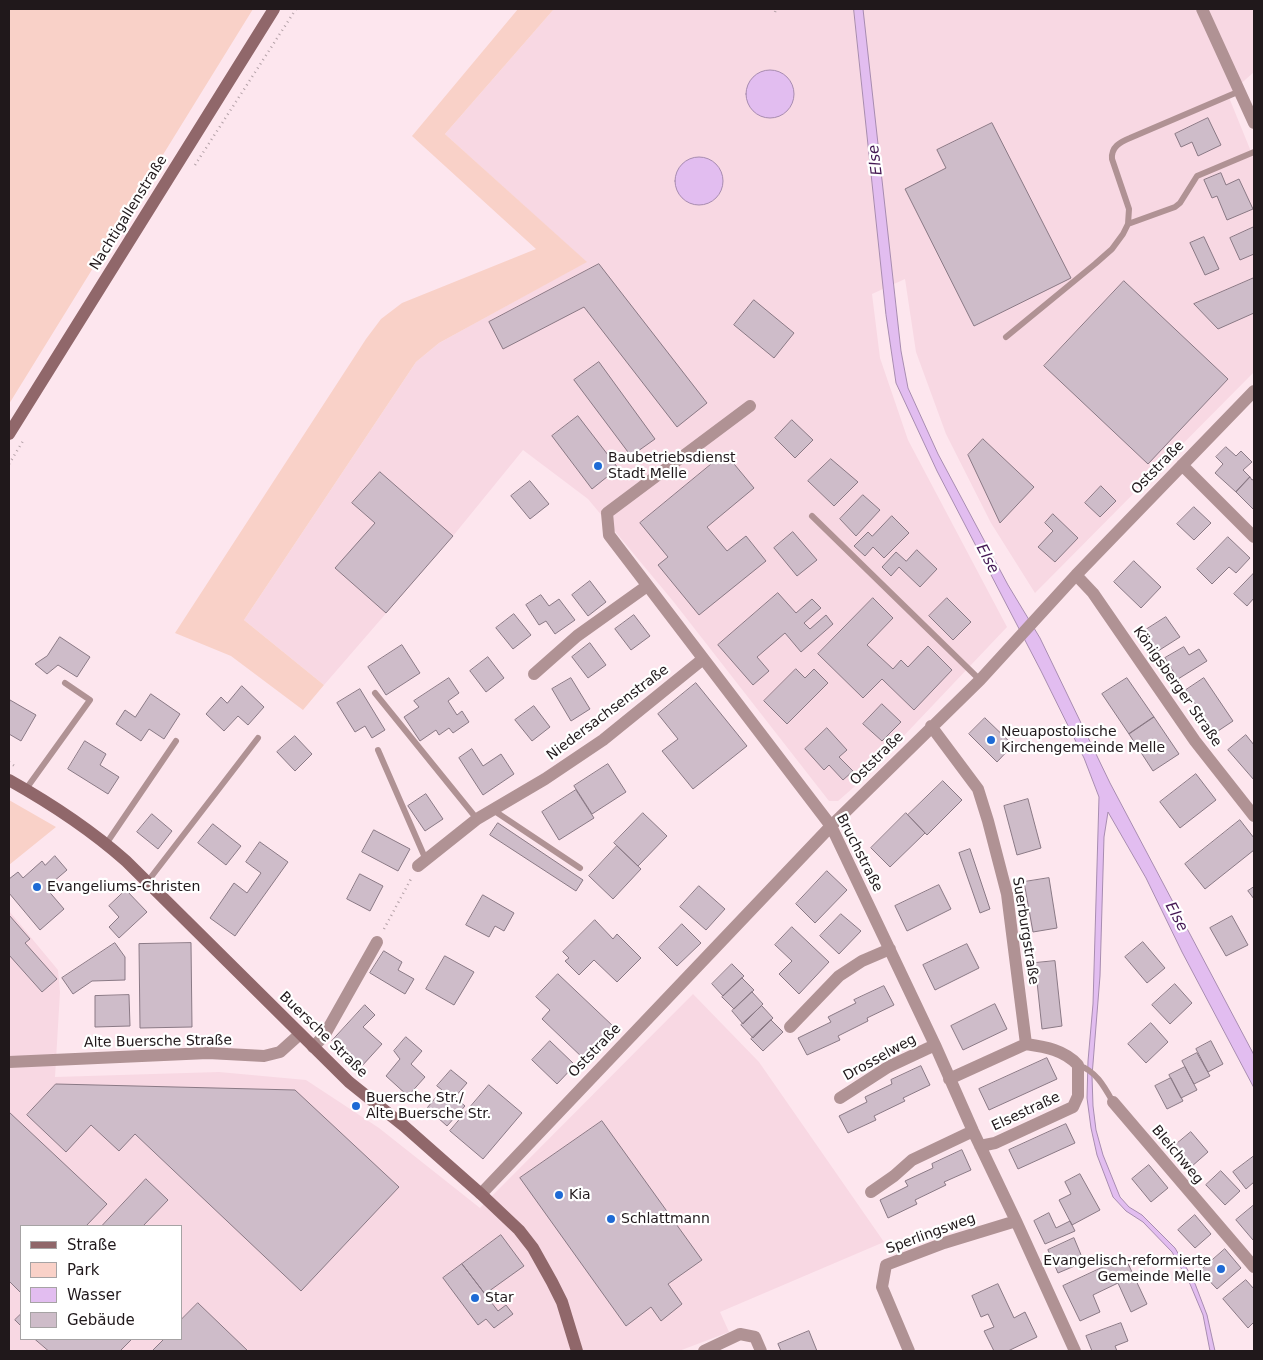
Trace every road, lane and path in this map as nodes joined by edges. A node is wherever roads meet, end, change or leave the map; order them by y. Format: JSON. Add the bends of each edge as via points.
{"nodes":[{"id":1,"x":274,"y":9,"type":"edge"},
{"id":2,"x":296,"y":9,"type":"edge"},
{"id":3,"x":1202,"y":9,"type":"edge"},
{"id":4,"x":1240,"y":91,"type":"junction"},
{"id":5,"x":1254,"y":123,"type":"edge"},
{"id":6,"x":1254,"y":152,"type":"edge"},
{"id":7,"x":194,"y":167,"type":"dead end"},
{"id":8,"x":1128,"y":224,"type":"junction"},
{"id":9,"x":1006,"y":337,"type":"dead end"},
{"id":10,"x":1254,"y":391,"type":"edge"},
{"id":11,"x":750,"y":406,"type":"dead end"},
{"id":12,"x":9,"y":434,"type":"edge"},
{"id":13,"x":24,"y":438,"type":"dead end"},
{"id":14,"x":9,"y":464,"type":"edge"},
{"id":15,"x":1182,"y":465,"type":"junction"},
{"id":16,"x":812,"y":516,"type":"dead end"},
{"id":17,"x":1254,"y":537,"type":"edge"},
{"id":18,"x":1076,"y":575,"type":"junction"},
{"id":19,"x":647,"y":586,"type":"junction"},
{"id":20,"x":703,"y":658,"type":"junction"},
{"id":21,"x":534,"y":674,"type":"dead end"},
{"id":22,"x":980,"y":680,"type":"junction"},
{"id":23,"x":65,"y":683,"type":"dead end"},
{"id":24,"x":375,"y":693,"type":"dead end"},
{"id":25,"x":931,"y":726,"type":"junction"},
{"id":26,"x":258,"y":738,"type":"dead end"},
{"id":27,"x":176,"y":741,"type":"dead end"},
{"id":28,"x":378,"y":750,"type":"dead end"},
{"id":29,"x":9,"y":780,"type":"edge"},
{"id":30,"x":26,"y":789,"type":"junction"},
{"id":31,"x":493,"y":810,"type":"junction"},
{"id":32,"x":1254,"y":816,"type":"edge"},
{"id":33,"x":477,"y":819,"type":"junction"},
{"id":34,"x":831,"y":826,"type":"junction"},
{"id":35,"x":106,"y":844,"type":"junction"},
{"id":36,"x":422,"y":863,"type":"junction"},
{"id":37,"x":580,"y":868,"type":"dead end"},
{"id":38,"x":148,"y":881,"type":"junction"},
{"id":39,"x":377,"y":942,"type":"joint"},
{"id":40,"x":890,"y":949,"type":"junction"},
{"id":41,"x":790,"y":1026,"type":"dead end"},
{"id":42,"x":300,"y":1034,"type":"junction"},
{"id":43,"x":1026,"y":1044,"type":"junction"},
{"id":44,"x":935,"y":1045,"type":"junction"},
{"id":45,"x":312,"y":1047,"type":"junction"},
{"id":46,"x":9,"y":1062,"type":"edge"},
{"id":47,"x":1082,"y":1066,"type":"junction"},
{"id":48,"x":949,"y":1079,"type":"junction"},
{"id":49,"x":840,"y":1098,"type":"dead end"},
{"id":50,"x":1113,"y":1102,"type":"joint"},
{"id":51,"x":973,"y":1131,"type":"junction"},
{"id":52,"x":980,"y":1146,"type":"junction"},
{"id":53,"x":871,"y":1192,"type":"dead end"},
{"id":54,"x":481,"y":1194,"type":"junction"},
{"id":55,"x":1016,"y":1221,"type":"junction"},
{"id":56,"x":1254,"y":1266,"type":"edge"},
{"id":57,"x":577,"y":1351,"type":"edge"},
{"id":58,"x":704,"y":1351,"type":"edge"},
{"id":59,"x":761,"y":1351,"type":"edge"},
{"id":60,"x":909,"y":1351,"type":"edge"},
{"id":61,"x":1075,"y":1351,"type":"edge"}],
"edges":[{"from":1,"to":12,"type":"main road","name":"Nachtigallenstraße"},
{"from":2,"to":7,"type":"path"},
{"from":3,"to":4,"type":"street"},
{"from":4,"to":5,"type":"street"},
{"from":4,"to":8,"type":"lane","via":[[1130,138],[1114,148],[1112,159],[1129,209]]},
{"from":6,"to":8,"type":"lane","via":[[1197,176],[1175,207]]},
{"from":8,"to":9,"type":"lane","via":[[1112,249]]},
{"from":10,"to":15,"type":"street","name":"Oststraße"},
{"from":11,"to":19,"type":"street","name":"Bruchstraße","via":[[608,513],[609,535]]},
{"from":13,"to":14,"type":"path"},
{"from":15,"to":17,"type":"street"},
{"from":15,"to":18,"type":"street","name":"Oststraße"},
{"from":16,"to":22,"type":"lane"},
{"from":18,"to":22,"type":"street","name":"Oststraße"},
{"from":18,"to":32,"type":"street","name":"Königsberger Straße","via":[[1093,593],[1195,741]]},
{"from":19,"to":20,"type":"street","name":"Bruchstraße"},
{"from":19,"to":21,"type":"street","via":[[577,636]]},
{"from":20,"to":31,"type":"street","name":"Niedersachsenstraße","via":[[603,740]]},
{"from":20,"to":34,"type":"street","name":"Bruchstraße"},
{"from":22,"to":25,"type":"street","name":"Oststraße"},
{"from":23,"to":30,"type":"lane","via":[[90,700]]},
{"from":24,"to":33,"type":"lane"},
{"from":25,"to":34,"type":"street","name":"Oststraße"},
{"from":25,"to":43,"type":"street","name":"Suerburgstraße","via":[[978,789],[988,821],[1007,894]]},
{"from":26,"to":38,"type":"lane"},
{"from":27,"to":35,"type":"lane"},
{"from":28,"to":36,"type":"lane"},
{"from":29,"to":30,"type":"main road","name":"Buersche Straße"},
{"from":30,"to":35,"type":"main road","name":"Buersche Straße"},
{"from":31,"to":33,"type":"street","name":"Niedersachsenstraße"},
{"from":31,"to":37,"type":"lane"},
{"from":33,"to":36,"type":"street","name":"Niedersachsenstraße"},
{"from":34,"to":40,"type":"street","name":"Bruchstraße"},
{"from":34,"to":54,"type":"street","name":"Oststraße"},
{"from":35,"to":38,"type":"main road","name":"Buersche Straße"},
{"from":36,"to":39,"type":"path"},
{"from":38,"to":42,"type":"main road","name":"Buersche Straße"},
{"from":39,"to":45,"type":"street","via":[[324,1036]]},
{"from":40,"to":41,"type":"street","via":[[839,976]]},
{"from":40,"to":44,"type":"street","name":"Bruchstraße"},
{"from":42,"to":45,"type":"main road","name":"Buersche Straße"},
{"from":42,"to":46,"type":"street","name":"Alte Buersche Straße","via":[[280,1052],[264,1056],[208,1053]]},
{"from":43,"to":47,"type":"street","via":[[1061,1052]]},
{"from":43,"to":48,"type":"street"},
{"from":44,"to":48,"type":"street","name":"Bruchstraße"},
{"from":44,"to":49,"type":"street","name":"Drosselweg","via":[[888,1067]]},
{"from":45,"to":54,"type":"main road","name":"Buersche Straße"},
{"from":47,"to":50,"type":"lane","name":"Bleichweg","via":[[1098,1077]]},
{"from":47,"to":52,"type":"street","name":"Elsestraße","via":[[1078,1096],[1073,1107],[995,1143]]},
{"from":48,"to":51,"type":"street","name":"Bruchstraße"},
{"from":50,"to":56,"type":"street","name":"Bleichweg"},
{"from":51,"to":52,"type":"street","name":"Bruchstraße"},
{"from":51,"to":53,"type":"street","via":[[912,1160]]},
{"from":52,"to":55,"type":"street","name":"Bruchstraße"},
{"from":54,"to":57,"type":"main road","name":"Buersche Straße","via":[[519,1230],[538,1256],[562,1302]]},
{"from":55,"to":60,"type":"street","name":"Sperlingsweg","via":[[886,1265],[882,1287]]},
{"from":55,"to":61,"type":"street","name":"Bruchstraße"},
{"from":58,"to":59,"type":"street","via":[[740,1334],[755,1337]]}]}
